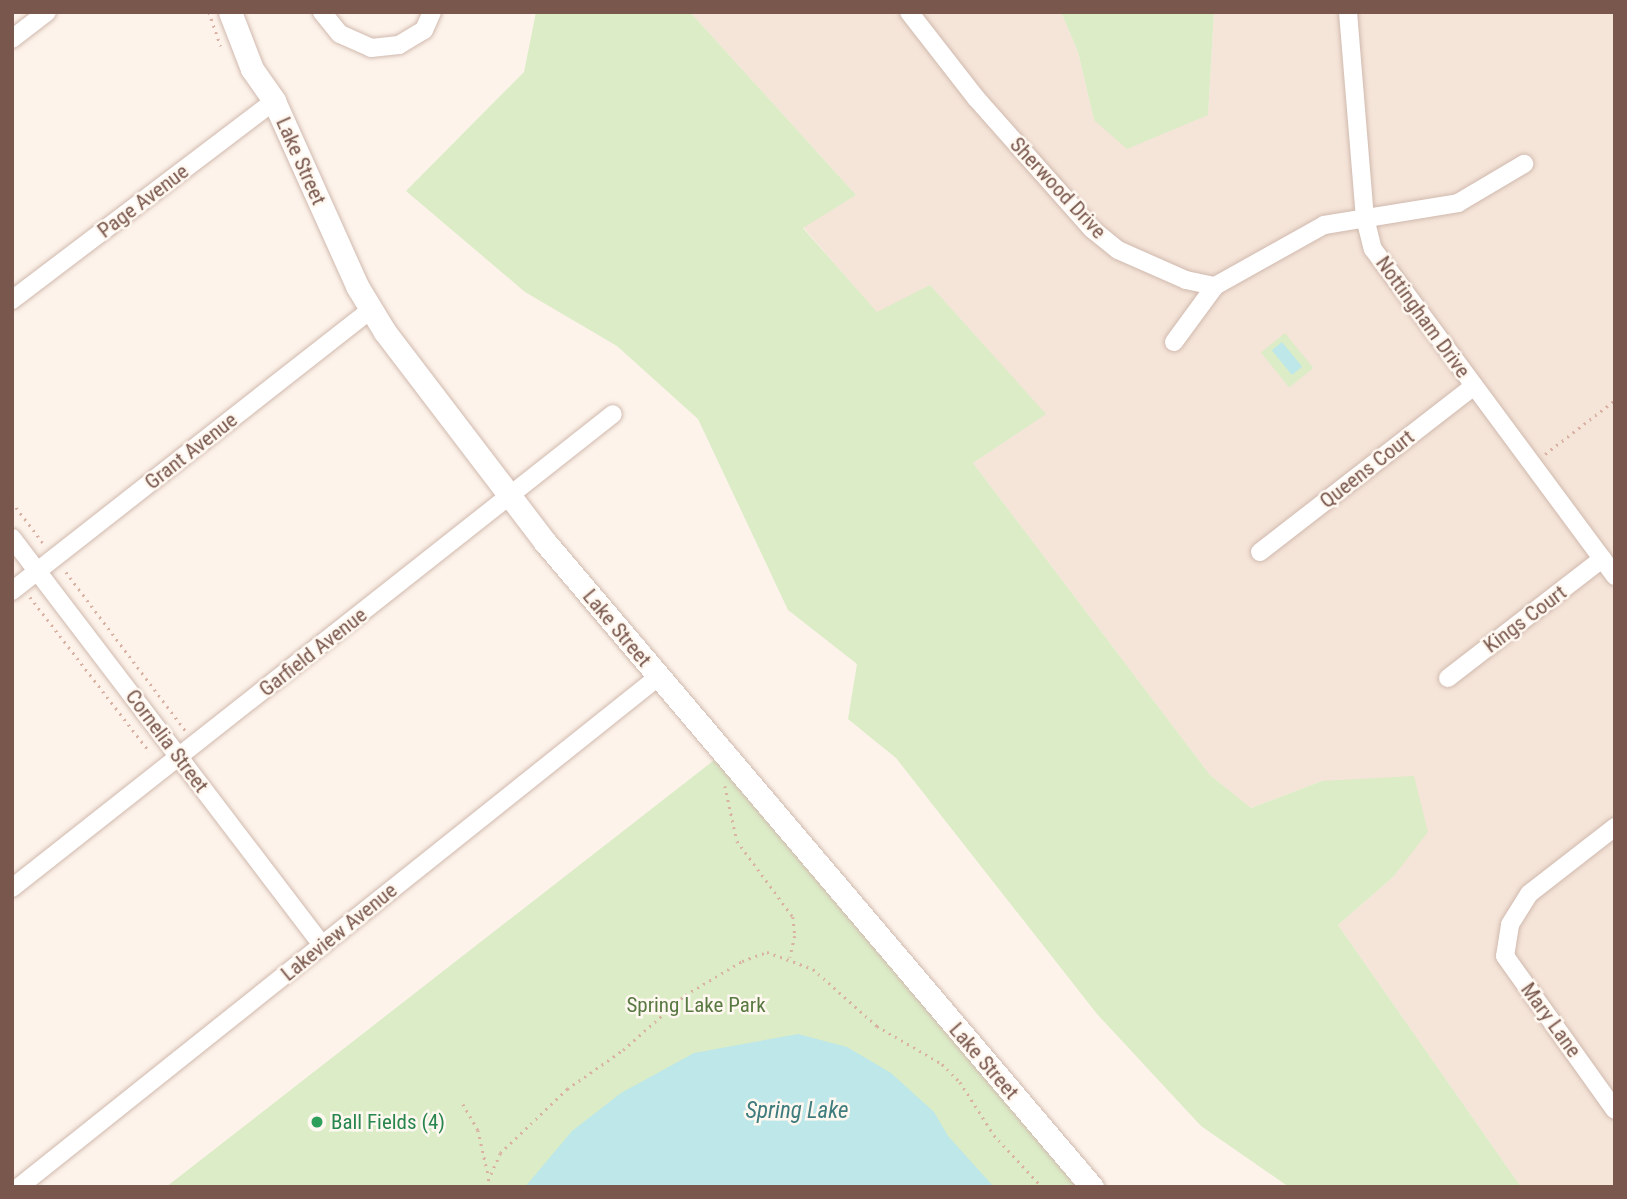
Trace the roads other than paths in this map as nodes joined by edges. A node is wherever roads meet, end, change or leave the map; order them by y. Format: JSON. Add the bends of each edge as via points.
{"nodes":[{"id":1,"x":47,"y":12,"type":"edge"},
{"id":2,"x":230,"y":12,"type":"edge"},
{"id":3,"x":322,"y":12,"type":"edge"},
{"id":4,"x":432,"y":12,"type":"edge"},
{"id":5,"x":909,"y":12,"type":"edge"},
{"id":6,"x":1348,"y":12,"type":"edge"},
{"id":7,"x":12,"y":39,"type":"edge"},
{"id":8,"x":274,"y":101,"type":"junction"},
{"id":9,"x":1524,"y":164,"type":"dead end"},
{"id":10,"x":1365,"y":218,"type":"junction"},
{"id":11,"x":1215,"y":286,"type":"junction"},
{"id":12,"x":12,"y":300,"type":"edge"},
{"id":13,"x":370,"y":310,"type":"junction"},
{"id":14,"x":1174,"y":342,"type":"dead end"},
{"id":15,"x":1474,"y":386,"type":"junction"},
{"id":16,"x":613,"y":414,"type":"dead end"},
{"id":17,"x":510,"y":497,"type":"junction"},
{"id":18,"x":12,"y":538,"type":"edge"},
{"id":19,"x":1260,"y":552,"type":"dead end"},
{"id":20,"x":1602,"y":559,"type":"junction"},
{"id":21,"x":38,"y":571,"type":"junction"},
{"id":22,"x":1615,"y":576,"type":"edge"},
{"id":23,"x":16,"y":588,"type":"edge"},
{"id":24,"x":659,"y":677,"type":"junction"},
{"id":25,"x":1448,"y":678,"type":"dead end"},
{"id":26,"x":186,"y":753,"type":"junction"},
{"id":27,"x":1615,"y":827,"type":"edge"},
{"id":28,"x":12,"y":888,"type":"edge"},
{"id":29,"x":322,"y":945,"type":"junction"},
{"id":30,"x":1615,"y":1110,"type":"edge"},
{"id":31,"x":19,"y":1187,"type":"edge"},
{"id":32,"x":1092,"y":1187,"type":"edge"}],
"edges":[{"from":1,"to":7,"type":"street"},
{"from":2,"to":8,"type":"street","name":"Lake Street","via":[[252,69]]},
{"from":3,"to":4,"type":"street","via":[[341,34],[372,48],[399,45],[424,30]]},
{"from":5,"to":11,"type":"street","name":"Sherwood Drive","via":[[976,98],[1092,229],[1118,250],[1186,280]]},
{"from":6,"to":10,"type":"street","name":"Nottingham Drive"},
{"from":8,"to":12,"type":"street","name":"Page Avenue"},
{"from":8,"to":13,"type":"street","name":"Lake Street"},
{"from":9,"to":10,"type":"street","via":[[1458,204]]},
{"from":10,"to":11,"type":"street","via":[[1324,225]]},
{"from":10,"to":15,"type":"street","name":"Nottingham Drive","via":[[1373,249]]},
{"from":11,"to":14,"type":"street"},
{"from":13,"to":17,"type":"street","name":"Lake Street"},
{"from":13,"to":21,"type":"street","name":"Grant Avenue"},
{"from":15,"to":19,"type":"street","name":"Queens Court"},
{"from":15,"to":20,"type":"street","name":"Nottingham Drive"},
{"from":16,"to":17,"type":"street","name":"Garfield Avenue"},
{"from":17,"to":24,"type":"street","name":"Lake Street"},
{"from":17,"to":26,"type":"street","name":"Garfield Avenue"},
{"from":18,"to":21,"type":"street","name":"Cornelia Street"},
{"from":20,"to":22,"type":"street","name":"Nottingham Drive"},
{"from":20,"to":25,"type":"street","name":"Kings Court"},
{"from":21,"to":23,"type":"street","name":"Grant Avenue"},
{"from":21,"to":26,"type":"street","name":"Cornelia Street"},
{"from":24,"to":29,"type":"street","name":"Lakeview Avenue"},
{"from":24,"to":32,"type":"street","name":"Lake Street"},
{"from":26,"to":28,"type":"street","name":"Garfield Avenue"},
{"from":26,"to":29,"type":"street","name":"Cornelia Street"},
{"from":27,"to":30,"type":"street","name":"Mary Lane","via":[[1529,894],[1510,925],[1505,956]]},
{"from":29,"to":31,"type":"street","name":"Lakeview Avenue"}]}
